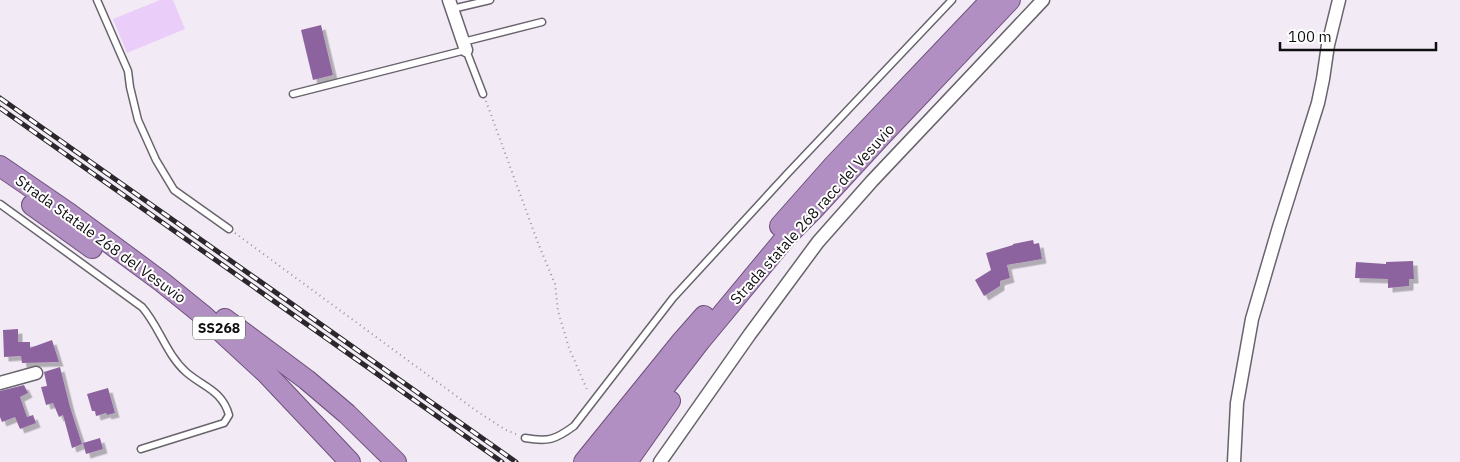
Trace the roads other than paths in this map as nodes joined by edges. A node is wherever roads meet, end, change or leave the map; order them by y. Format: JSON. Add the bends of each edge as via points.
{"nodes":[{"id":1,"x":97,"y":0,"type":"edge"},
{"id":2,"x":490,"y":0,"type":"edge"},
{"id":3,"x":952,"y":0,"type":"edge"},
{"id":4,"x":982,"y":0,"type":"edge"},
{"id":5,"x":991,"y":0,"type":"edge"},
{"id":6,"x":1010,"y":0,"type":"edge"},
{"id":7,"x":1043,"y":0,"type":"edge"},
{"id":8,"x":1339,"y":0,"type":"edge"},
{"id":9,"x":451,"y":5,"type":"edge"},
{"id":10,"x":542,"y":22,"type":"dead end"},
{"id":11,"x":953,"y":39,"type":"junction"},
{"id":12,"x":464,"y":46,"type":"junction"},
{"id":13,"x":293,"y":94,"type":"dead end"},
{"id":14,"x":483,"y":94,"type":"road end"},
{"id":15,"x":0,"y":166,"type":"edge"},
{"id":16,"x":0,"y":182,"type":"edge"},
{"id":17,"x":0,"y":204,"type":"edge"},
{"id":18,"x":812,"y":211,"type":"junction"},
{"id":19,"x":70,"y":214,"type":"junction"},
{"id":20,"x":229,"y":229,"type":"road end"},
{"id":21,"x":717,"y":302,"type":"junction"},
{"id":22,"x":36,"y":373,"type":"dead end"},
{"id":23,"x":0,"y":383,"type":"edge"},
{"id":24,"x":525,"y":438,"type":"road end"},
{"id":25,"x":141,"y":450,"type":"dead end"},
{"id":26,"x":332,"y":462,"type":"edge"},
{"id":27,"x":350,"y":462,"type":"edge"},
{"id":28,"x":396,"y":462,"type":"edge"},
{"id":29,"x":584,"y":462,"type":"edge"},
{"id":30,"x":601,"y":462,"type":"edge"},
{"id":31,"x":607,"y":462,"type":"edge"},
{"id":32,"x":627,"y":462,"type":"edge"},
{"id":33,"x":660,"y":462,"type":"edge"},
{"id":34,"x":1234,"y":462,"type":"edge"}],
"edges":[{"from":1,"to":20,"type":"lane","via":[[128,70],[138,120],[156,160],[174,190]]},
{"from":2,"to":9,"type":"lane"},
{"from":3,"to":24,"type":"lane","via":[[680,290],[574,426],[558,438],[540,441]]},
{"from":4,"to":11,"type":"highway"},
{"from":5,"to":11,"type":"highway","name":"Strada statale 268 racc del Vesuvio"},
{"from":6,"to":18,"type":"highway","name":"Strada statale 268 racc del Vesuvio"},
{"from":7,"to":33,"type":"street","via":[[818,242]]},
{"from":8,"to":34,"type":"street","via":[[1318,103],[1252,319],[1237,404]]},
{"from":9,"to":12,"type":"street"},
{"from":10,"to":12,"type":"lane"},
{"from":11,"to":21,"type":"highway","name":"Strada statale 268 racc del Vesuvio","via":[[834,165]]},
{"from":12,"to":13,"type":"lane"},
{"from":12,"to":14,"type":"lane"},
{"from":15,"to":19,"type":"highway","name":"Strada Statale 268 del Vesuvio","number":"SS268"},
{"from":16,"to":26,"type":"highway","name":"Strada Statale 268 del Vesuvio","number":"SS268","via":[[196,326],[257,382]]},
{"from":17,"to":25,"type":"lane","via":[[142,307],[185,371],[219,395],[226,405],[229,415],[224,423]]},
{"from":18,"to":31,"type":"highway","name":"Strada statale 268 racc del Vesuvio","via":[[760,267]]},
{"from":18,"to":32,"type":"highway","via":[[728,320]]},
{"from":19,"to":27,"type":"highway","name":"Strada Statale 268 del Vesuvio","number":"SS268","via":[[204,316],[266,373]]},
{"from":19,"to":28,"type":"highway","via":[[132,250],[283,362],[341,409]]},
{"from":21,"to":29,"type":"highway"},
{"from":21,"to":30,"type":"highway","name":"Strada statale 268 racc del Vesuvio"},
{"from":22,"to":23,"type":"street"}]}
